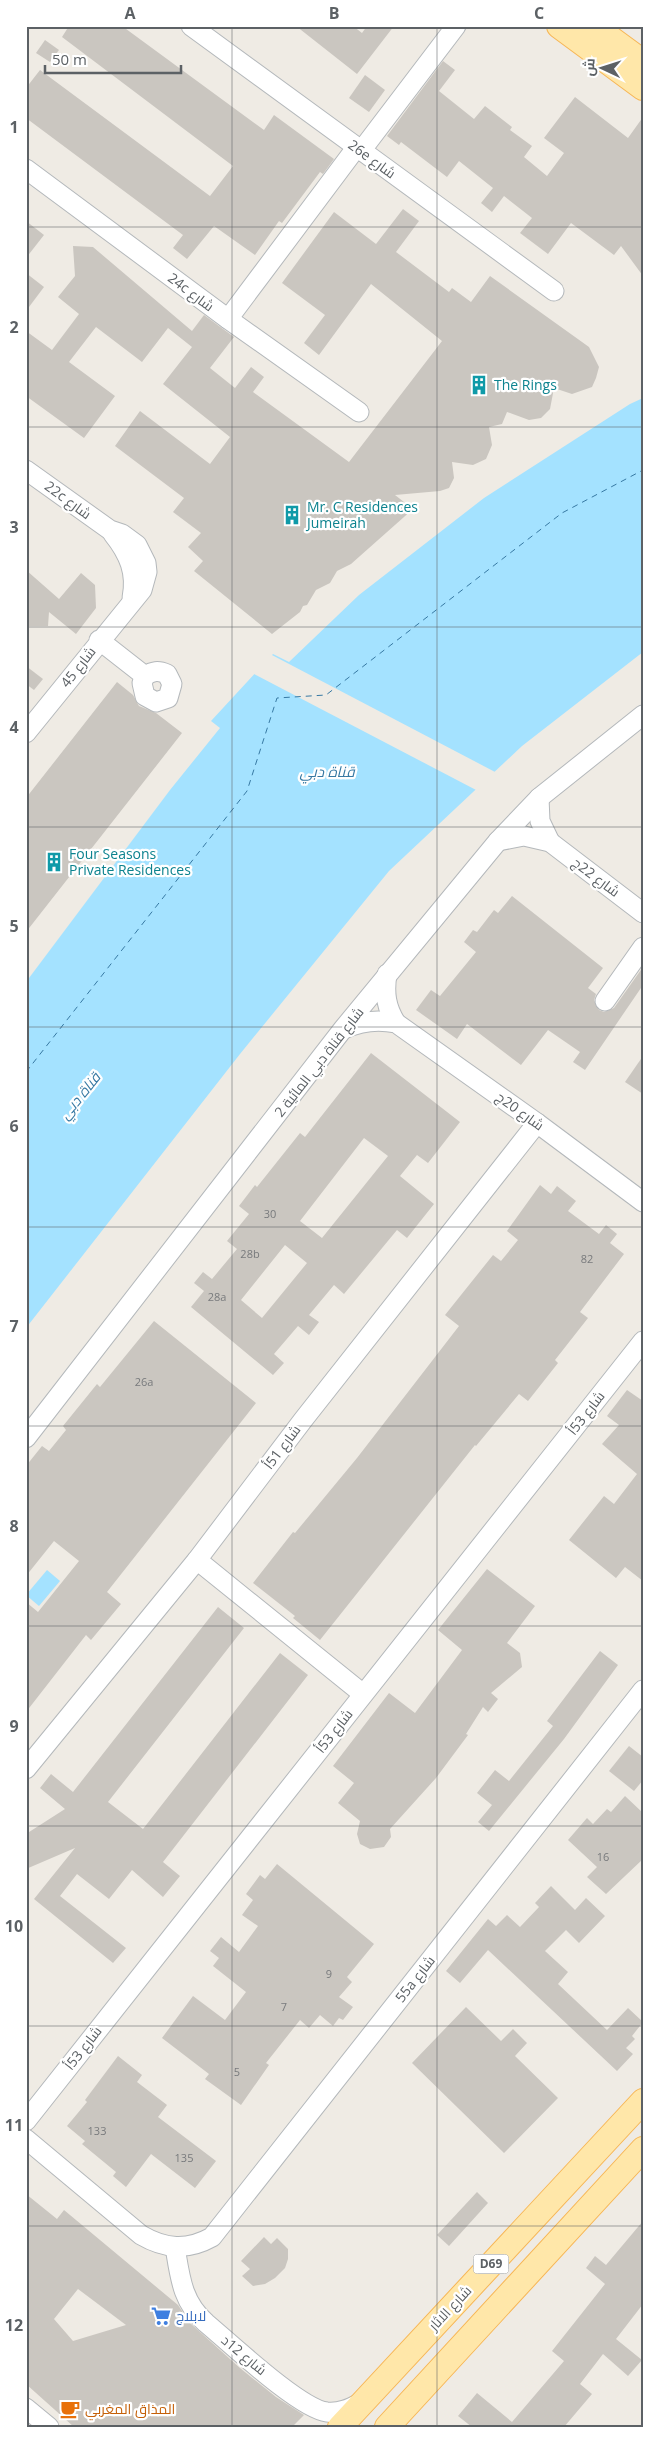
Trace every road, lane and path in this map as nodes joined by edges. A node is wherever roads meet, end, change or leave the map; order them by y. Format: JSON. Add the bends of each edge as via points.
{"nodes":[{"id":1,"x":191,"y":26,"type":"edge"},
{"id":2,"x":456,"y":26,"type":"edge"},
{"id":3,"x":559,"y":26,"type":"edge"},
{"id":4,"x":594,"y":26,"type":"edge"},
{"id":5,"x":643,"y":62,"type":"edge"},
{"id":6,"x":643,"y":88,"type":"edge"},
{"id":7,"x":359,"y":149,"type":"junction"},
{"id":8,"x":26,"y":169,"type":"edge"},
{"id":9,"x":554,"y":291,"type":"dead end"},
{"id":10,"x":228,"y":319,"type":"junction"},
{"id":11,"x":359,"y":412,"type":"dead end"},
{"id":12,"x":26,"y":470,"type":"edge"},
{"id":13,"x":131,"y":602,"type":"joint"},
{"id":14,"x":99,"y":640,"type":"junction"},
{"id":15,"x":145,"y":676,"type":"dead end"},
{"id":16,"x":643,"y":715,"type":"edge"},
{"id":17,"x":26,"y":733,"type":"edge"},
{"id":18,"x":539,"y":798,"type":"junction"},
{"id":19,"x":498,"y":841,"type":"junction"},
{"id":20,"x":550,"y":842,"type":"junction"},
{"id":21,"x":643,"y":913,"type":"edge"},
{"id":22,"x":643,"y":947,"type":"edge"},
{"id":23,"x":387,"y":974,"type":"junction"},
{"id":24,"x":605,"y":1001,"type":"dead end"},
{"id":25,"x":396,"y":1023,"type":"junction"},
{"id":26,"x":343,"y":1029,"type":"junction"},
{"id":27,"x":537,"y":1123,"type":"junction"},
{"id":28,"x":643,"y":1202,"type":"edge"},
{"id":29,"x":643,"y":1341,"type":"edge"},
{"id":30,"x":26,"y":1438,"type":"edge"},
{"id":31,"x":196,"y":1560,"type":"junction"},
{"id":32,"x":643,"y":1690,"type":"edge"},
{"id":33,"x":363,"y":1694,"type":"junction"},
{"id":34,"x":26,"y":1769,"type":"edge"},
{"id":35,"x":643,"y":2101,"type":"edge"},
{"id":36,"x":26,"y":2121,"type":"edge"},
{"id":37,"x":26,"y":2139,"type":"edge"},
{"id":38,"x":643,"y":2149,"type":"edge"},
{"id":39,"x":175,"y":2247,"type":"junction"},
{"id":40,"x":363,"y":2402,"type":"junction"},
{"id":41,"x":26,"y":2408,"type":"edge"},
{"id":42,"x":50,"y":2427,"type":"edge"},
{"id":43,"x":340,"y":2427,"type":"edge"},
{"id":44,"x":387,"y":2427,"type":"edge"}],
"edges":[{"from":1,"to":7,"type":"street","name":"26e شارع"},
{"from":2,"to":7,"type":"street"},
{"from":3,"to":6,"type":"main road"},
{"from":4,"to":5,"type":"main road"},
{"from":7,"to":9,"type":"street","name":"26e شارع"},
{"from":7,"to":10,"type":"street"},
{"from":8,"to":10,"type":"street","name":"24c شارع"},
{"from":10,"to":11,"type":"street","name":"24c شارع"},
{"from":12,"to":13,"type":"street","name":"22c شارع","via":[[110,530],[130,560],[134,581]]},
{"from":13,"to":14,"type":"street","name":"شارع 45"},
{"from":14,"to":15,"type":"street"},
{"from":14,"to":17,"type":"street","name":"شارع 45"},
{"from":16,"to":18,"type":"street","name":"شارع قناة دبي المائية 2"},
{"from":18,"to":19,"type":"street","name":"شارع قناة دبي المائية 2"},
{"from":18,"to":20,"type":"street","name":"شارع 22ج","via":[[540,821]]},
{"from":19,"to":20,"type":"street","name":"شارع 22ج","via":[[524,836]]},
{"from":19,"to":23,"type":"street","name":"شارع قناة دبي المائية 2"},
{"from":20,"to":21,"type":"street","name":"شارع 22ج"},
{"from":22,"to":24,"type":"street"},
{"from":23,"to":25,"type":"street","via":[[385,995]]},
{"from":23,"to":26,"type":"street","name":"شارع قناة دبي المائية 2"},
{"from":25,"to":26,"type":"street","via":[[364,1021]]},
{"from":25,"to":27,"type":"street","name":"شارع 20ج"},
{"from":26,"to":30,"type":"street","name":"شارع قناة دبي المائية 2"},
{"from":27,"to":28,"type":"street","name":"شارع 20ج"},
{"from":27,"to":31,"type":"street","name":"شارع 51أ"},
{"from":29,"to":33,"type":"street","name":"شارع 53أ"},
{"from":31,"to":33,"type":"street"},
{"from":31,"to":34,"type":"street","name":"شارع 51أ"},
{"from":32,"to":39,"type":"street","name":"55a شارع","via":[[212,2237],[201,2244]]},
{"from":33,"to":36,"type":"street","name":"شارع 53أ"},
{"from":35,"to":40,"type":"main road","name":"شارع الاثار","number":"D69"},
{"from":37,"to":39,"type":"street","via":[[141,2235]]},
{"from":38,"to":44,"type":"main road","number":"D69"},
{"from":39,"to":40,"type":"street","name":"شارع 12د","via":[[183,2289],[192,2308],[294,2396],[309,2407],[326,2412],[343,2411]]},
{"from":40,"to":43,"type":"main road","name":"شارع الاثار","number":"D69"},
{"from":41,"to":42,"type":"street"}]}
